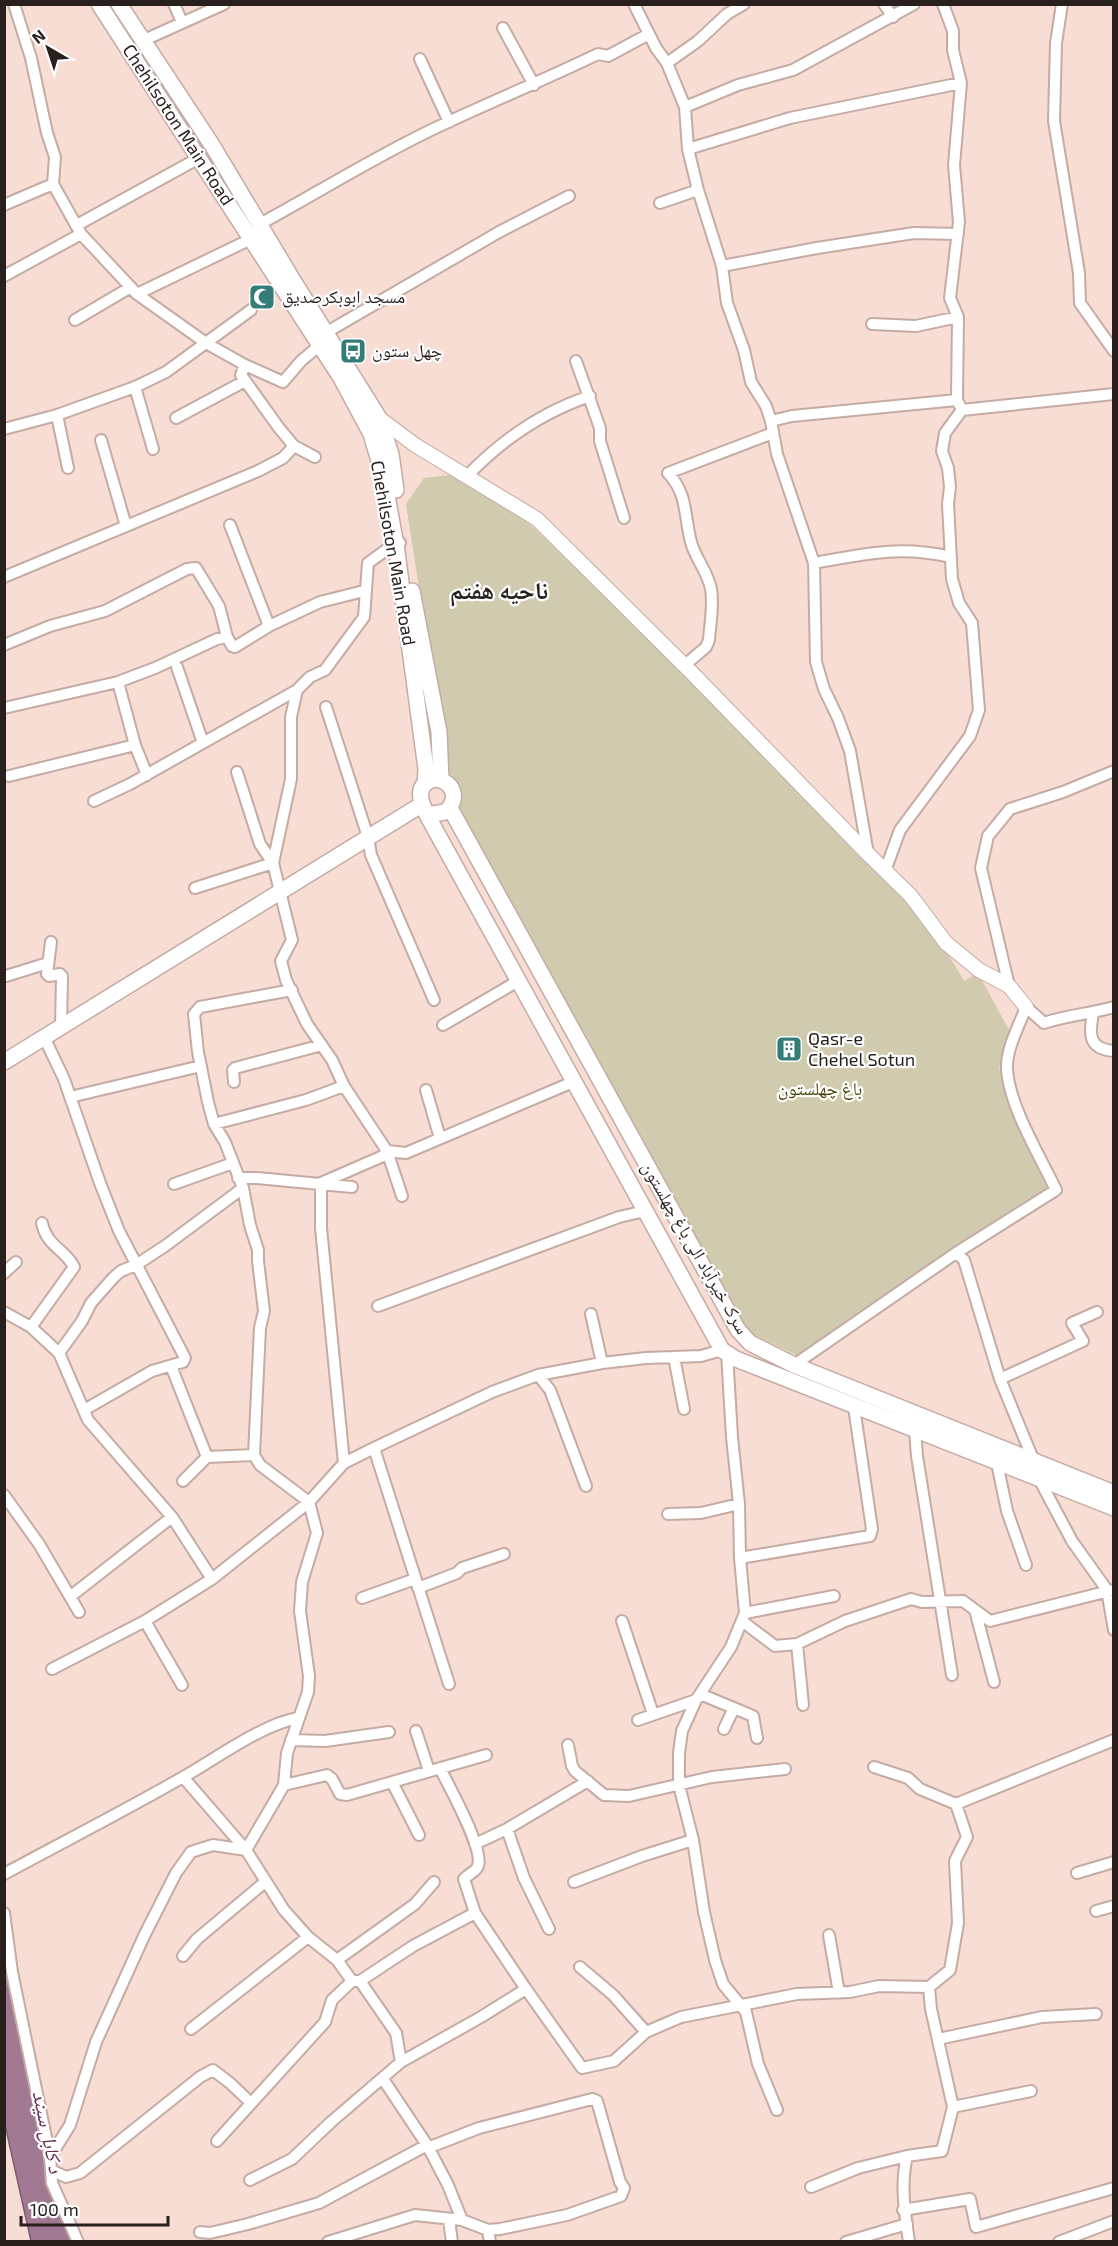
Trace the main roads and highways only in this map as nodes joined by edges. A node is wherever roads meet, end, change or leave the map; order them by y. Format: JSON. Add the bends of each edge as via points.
{"nodes":[{"id":1,"x":99,"y":4,"type":"edge"},
{"id":2,"x":119,"y":4,"type":"edge"},
{"id":3,"x":323,"y":339,"type":"junction"},
{"id":4,"x":399,"y":544,"type":"junction"},
{"id":5,"x":441,"y":780,"type":"junction"},
{"id":6,"x":425,"y":784,"type":"junction"},
{"id":7,"x":450,"y":808,"type":"junction"},
{"id":8,"x":424,"y":810,"type":"junction"},
{"id":9,"x":4,"y":1062,"type":"edge"},
{"id":10,"x":1113,"y":1493,"type":"edge"},
{"id":11,"x":1113,"y":1508,"type":"edge"}],
"edges":[{"from":1,"to":3,"type":"main road","name":"Chehilsoton Main Road","via":[[251,239]]},
{"from":2,"to":3,"type":"main road","name":"Chehilsoton Main Road","via":[[212,145]]},
{"from":3,"to":4,"type":"main road","name":"Chehilsoton Main Road","via":[[371,434]]},
{"from":3,"to":4,"type":"main road","name":"Chehilsoton Main Road","via":[[380,418],[391,454]]},
{"from":4,"to":5,"type":"main road","name":"Chehilsoton Main Road","via":[[439,732]]},
{"from":4,"to":6,"type":"main road","name":"Chehilsoton Main Road"},
{"from":5,"to":6,"type":"main road"},
{"from":5,"to":7,"type":"main road","via":[[453,791]]},
{"from":6,"to":8,"type":"main road","via":[[419,793]]},
{"from":7,"to":8,"type":"main road","via":[[440,814]]},
{"from":7,"to":10,"type":"main road","name":"سرک خیرآباد الی باغ چهلستون","via":[[738,1330],[750,1343],[794,1365]]},
{"from":8,"to":9,"type":"main road","via":[[368,837]]},
{"from":8,"to":11,"type":"main road","via":[[724,1352]]}]}
